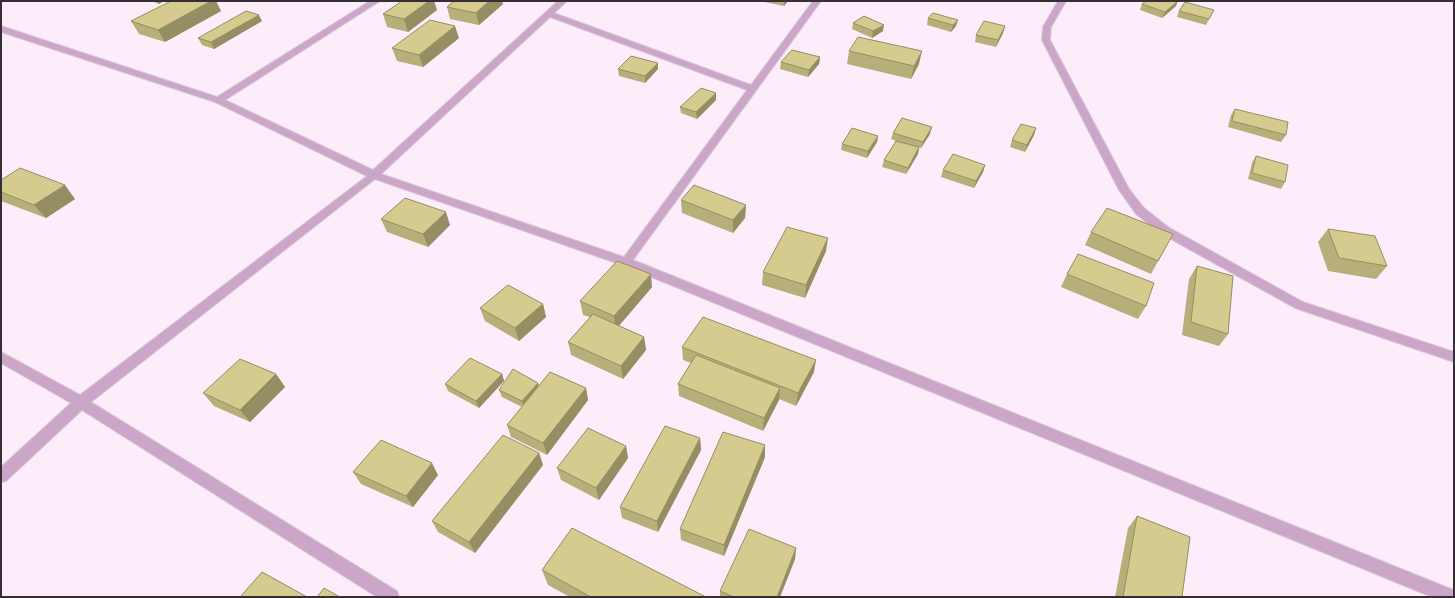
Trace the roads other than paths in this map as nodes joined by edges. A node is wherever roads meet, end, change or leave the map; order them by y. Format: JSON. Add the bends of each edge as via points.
{"nodes":[{"id":1,"x":376,"y":1,"type":"edge"},
{"id":2,"x":563,"y":1,"type":"edge"},
{"id":3,"x":817,"y":1,"type":"edge"},
{"id":4,"x":1062,"y":1,"type":"edge"},
{"id":5,"x":549,"y":14,"type":"junction"},
{"id":6,"x":1,"y":30,"type":"edge"},
{"id":7,"x":753,"y":89,"type":"junction"},
{"id":8,"x":218,"y":100,"type":"junction"},
{"id":9,"x":374,"y":175,"type":"junction"},
{"id":10,"x":626,"y":262,"type":"junction"},
{"id":11,"x":1,"y":356,"type":"edge"},
{"id":12,"x":1454,"y":357,"type":"edge"},
{"id":13,"x":82,"y":402,"type":"junction"},
{"id":14,"x":1,"y":476,"type":"edge"},
{"id":15,"x":391,"y":597,"type":"edge"},
{"id":16,"x":1451,"y":597,"type":"edge"}],
"edges":[{"from":1,"to":8,"type":"street"},
{"from":2,"to":5,"type":"street"},
{"from":3,"to":7,"type":"street"},
{"from":4,"to":12,"type":"street","via":[[1047,27],[1046,40],[1124,190],[1140,211],[1164,230],[1299,305]]},
{"from":5,"to":7,"type":"street"},
{"from":5,"to":9,"type":"street"},
{"from":6,"to":8,"type":"street"},
{"from":7,"to":10,"type":"street"},
{"from":8,"to":9,"type":"street"},
{"from":9,"to":10,"type":"street"},
{"from":9,"to":13,"type":"street"},
{"from":10,"to":16,"type":"street"},
{"from":11,"to":13,"type":"street"},
{"from":13,"to":14,"type":"street"},
{"from":13,"to":15,"type":"street"}]}
